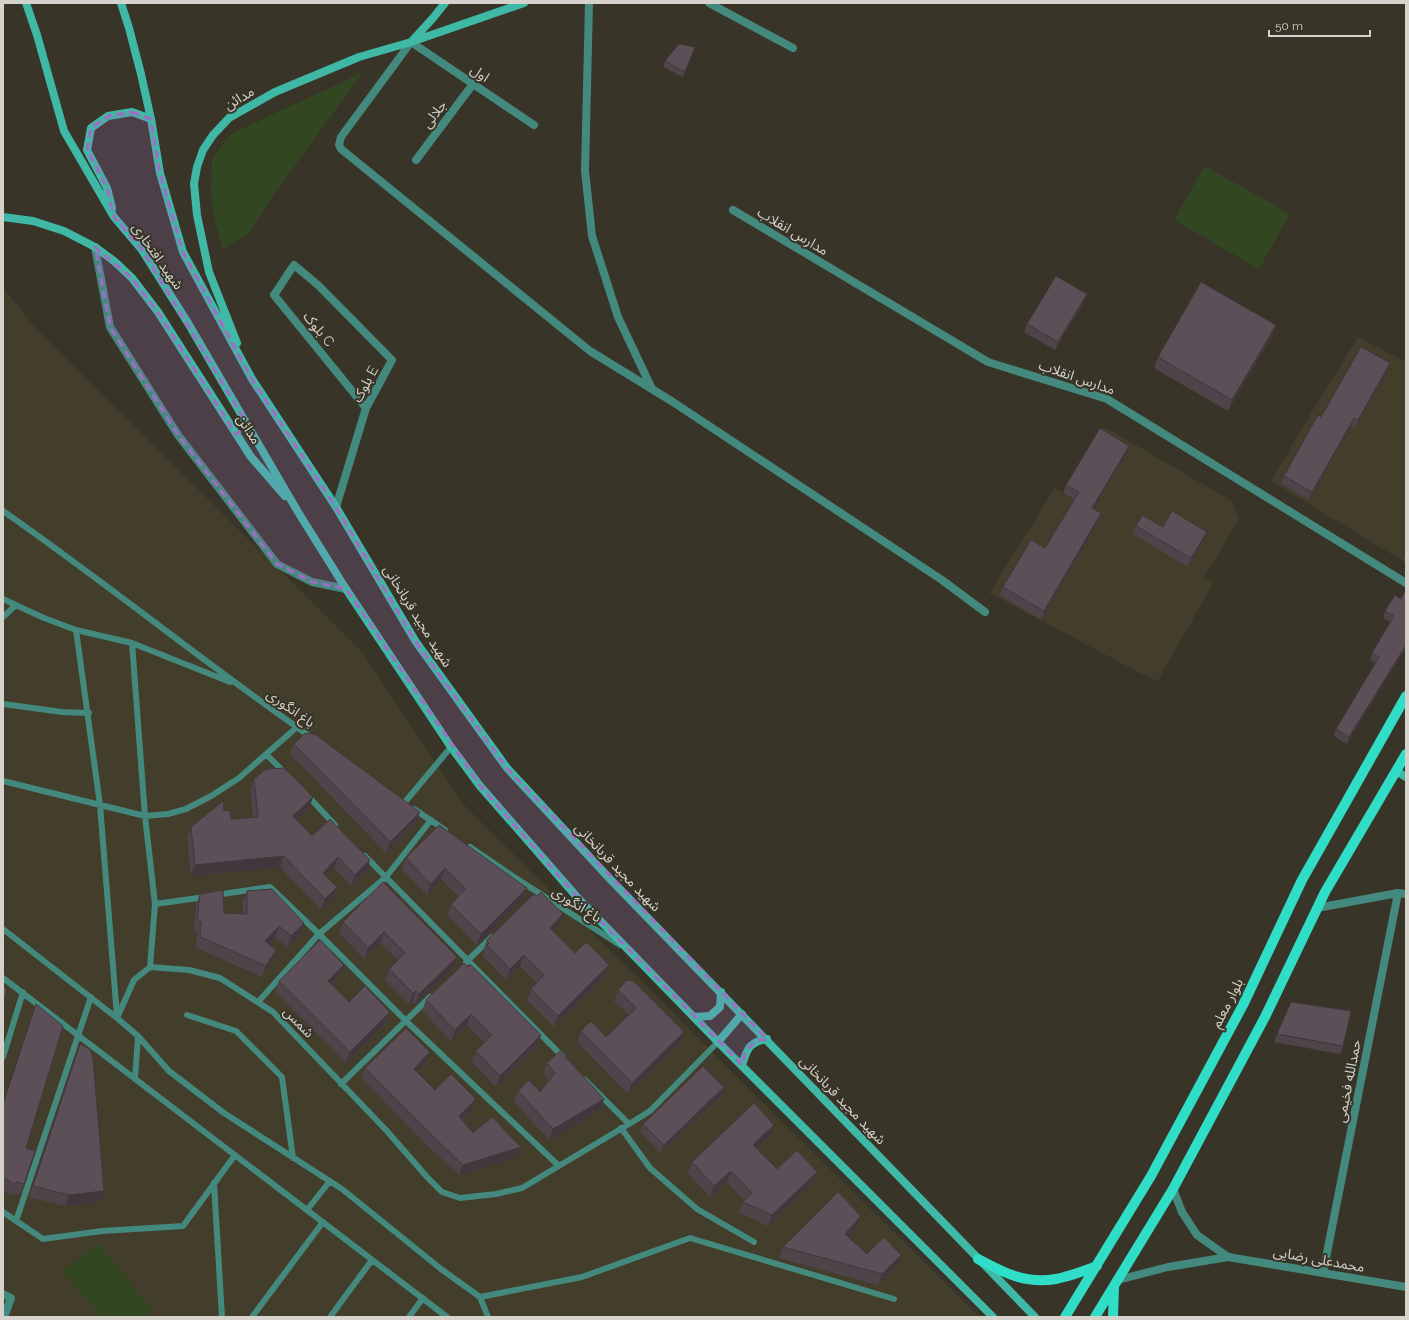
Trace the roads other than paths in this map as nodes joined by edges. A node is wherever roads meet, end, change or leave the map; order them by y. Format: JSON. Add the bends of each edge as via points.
{"nodes":[{"id":1,"x":26,"y":3,"type":"edge"},
{"id":2,"x":121,"y":3,"type":"edge"},
{"id":3,"x":445,"y":3,"type":"edge"},
{"id":4,"x":524,"y":3,"type":"edge"},
{"id":5,"x":589,"y":3,"type":"edge"},
{"id":6,"x":709,"y":3,"type":"edge"},
{"id":7,"x":411,"y":42,"type":"junction"},
{"id":8,"x":793,"y":48,"type":"dead end"},
{"id":9,"x":473,"y":84,"type":"junction"},
{"id":10,"x":151,"y":119,"type":"junction"},
{"id":11,"x":534,"y":125,"type":"dead end"},
{"id":12,"x":416,"y":160,"type":"dead end"},
{"id":13,"x":733,"y":210,"type":"dead end"},
{"id":14,"x":3,"y":217,"type":"edge"},
{"id":15,"x":114,"y":217,"type":"junction"},
{"id":16,"x":95,"y":247,"type":"junction"},
{"id":17,"x":294,"y":265,"type":"joint"},
{"id":18,"x":252,"y":379,"type":"junction"},
{"id":19,"x":652,"y":389,"type":"junction"},
{"id":20,"x":366,"y":408,"type":"junction"},
{"id":21,"x":336,"y":507,"type":"junction"},
{"id":22,"x":298,"y":512,"type":"junction"},
{"id":23,"x":5,"y":513,"type":"edge"},
{"id":24,"x":3,"y":520,"type":"edge"},
{"id":25,"x":1406,"y":583,"type":"edge"},
{"id":26,"x":346,"y":589,"type":"junction"},
{"id":27,"x":3,"y":599,"type":"edge"},
{"id":28,"x":16,"y":605,"type":"junction"},
{"id":29,"x":986,"y":612,"type":"dead end"},
{"id":30,"x":3,"y":617,"type":"edge"},
{"id":31,"x":76,"y":630,"type":"junction"},
{"id":32,"x":132,"y":643,"type":"junction"},
{"id":33,"x":239,"y":686,"type":"junction"},
{"id":34,"x":1406,"y":696,"type":"edge"},
{"id":35,"x":3,"y":704,"type":"edge"},
{"id":36,"x":89,"y":713,"type":"junction"},
{"id":37,"x":297,"y":727,"type":"junction"},
{"id":38,"x":316,"y":740,"type":"edge"},
{"id":39,"x":451,"y":747,"type":"junction"},
{"id":40,"x":266,"y":754,"type":"junction"},
{"id":41,"x":1406,"y":754,"type":"edge"},
{"id":42,"x":1396,"y":771,"type":"junction"},
{"id":43,"x":288,"y":776,"type":"edge"},
{"id":44,"x":1406,"y":777,"type":"edge"},
{"id":45,"x":3,"y":781,"type":"edge"},
{"id":46,"x":304,"y":793,"type":"edge"},
{"id":47,"x":399,"y":798,"type":"edge"},
{"id":48,"x":405,"y":802,"type":"junction"},
{"id":49,"x":100,"y":805,"type":"junction"},
{"id":50,"x":146,"y":816,"type":"junction"},
{"id":51,"x":431,"y":820,"type":"junction"},
{"id":52,"x":342,"y":832,"type":"edge"},
{"id":53,"x":450,"y":834,"type":"edge"},
{"id":54,"x":463,"y":842,"type":"edge"},
{"id":55,"x":359,"y":849,"type":"edge"},
{"id":56,"x":386,"y":877,"type":"junction"},
{"id":57,"x":537,"y":892,"type":"junction"},
{"id":58,"x":1402,"y":894,"type":"edge"},
{"id":59,"x":532,"y":898,"type":"edge"},
{"id":60,"x":155,"y":904,"type":"junction"},
{"id":61,"x":1317,"y":908,"type":"junction"},
{"id":62,"x":3,"y":929,"type":"edge"},
{"id":63,"x":319,"y":934,"type":"junction"},
{"id":64,"x":494,"y":934,"type":"edge"},
{"id":65,"x":632,"y":952,"type":"junction"},
{"id":66,"x":467,"y":961,"type":"junction"},
{"id":67,"x":462,"y":966,"type":"edge"},
{"id":68,"x":150,"y":967,"type":"junction"},
{"id":69,"x":3,"y":978,"type":"edge"},
{"id":70,"x":23,"y":992,"type":"junction"},
{"id":71,"x":721,"y":992,"type":"junction"},
{"id":72,"x":434,"y":993,"type":"edge"},
{"id":73,"x":91,"y":997,"type":"junction"},
{"id":74,"x":258,"y":1002,"type":"junction"},
{"id":75,"x":742,"y":1014,"type":"junction"},
{"id":76,"x":187,"y":1015,"type":"dead end"},
{"id":77,"x":694,"y":1017,"type":"junction"},
{"id":78,"x":117,"y":1018,"type":"junction"},
{"id":79,"x":406,"y":1021,"type":"junction"},
{"id":80,"x":78,"y":1034,"type":"junction"},
{"id":81,"x":138,"y":1036,"type":"junction"},
{"id":82,"x":767,"y":1040,"type":"junction"},
{"id":83,"x":718,"y":1042,"type":"junction"},
{"id":84,"x":3,"y":1057,"type":"edge"},
{"id":85,"x":568,"y":1062,"type":"edge"},
{"id":86,"x":742,"y":1065,"type":"junction"},
{"id":87,"x":579,"y":1073,"type":"edge"},
{"id":88,"x":134,"y":1079,"type":"junction"},
{"id":89,"x":342,"y":1084,"type":"junction"},
{"id":90,"x":629,"y":1124,"type":"junction"},
{"id":91,"x":621,"y":1128,"type":"junction"},
{"id":92,"x":235,"y":1155,"type":"junction"},
{"id":93,"x":293,"y":1158,"type":"junction"},
{"id":94,"x":559,"y":1166,"type":"junction"},
{"id":95,"x":330,"y":1182,"type":"junction"},
{"id":96,"x":214,"y":1183,"type":"junction"},
{"id":97,"x":1173,"y":1189,"type":"junction"},
{"id":98,"x":307,"y":1210,"type":"junction"},
{"id":99,"x":3,"y":1212,"type":"edge"},
{"id":100,"x":16,"y":1221,"type":"junction"},
{"id":101,"x":323,"y":1222,"type":"junction"},
{"id":102,"x":754,"y":1242,"type":"dead end"},
{"id":103,"x":1228,"y":1257,"type":"junction"},
{"id":104,"x":978,"y":1259,"type":"junction"},
{"id":105,"x":372,"y":1260,"type":"junction"},
{"id":106,"x":1097,"y":1266,"type":"junction"},
{"id":107,"x":1323,"y":1273,"type":"junction"},
{"id":108,"x":1116,"y":1283,"type":"junction"},
{"id":109,"x":1406,"y":1288,"type":"edge"},
{"id":110,"x":3,"y":1294,"type":"edge"},
{"id":111,"x":480,"y":1297,"type":"junction"},
{"id":112,"x":423,"y":1298,"type":"junction"},
{"id":113,"x":894,"y":1299,"type":"dead end"},
{"id":114,"x":4,"y":1317,"type":"edge"},
{"id":115,"x":222,"y":1317,"type":"edge"},
{"id":116,"x":252,"y":1317,"type":"edge"},
{"id":117,"x":330,"y":1317,"type":"edge"},
{"id":118,"x":409,"y":1317,"type":"edge"},
{"id":119,"x":447,"y":1317,"type":"edge"},
{"id":120,"x":488,"y":1317,"type":"edge"},
{"id":121,"x":993,"y":1317,"type":"edge"},
{"id":122,"x":1035,"y":1317,"type":"edge"},
{"id":123,"x":1065,"y":1317,"type":"edge"},
{"id":124,"x":1095,"y":1317,"type":"edge"},
{"id":125,"x":1113,"y":1317,"type":"edge"}],
"edges":[{"from":1,"to":15,"type":"main road","name":"شهید افتخاری","via":[[64,131]]},
{"from":2,"to":10,"type":"main road","name":"شهید افتخاری"},
{"from":3,"to":7,"type":"main road"},
{"from":4,"to":7,"type":"main road","name":"مدائن"},
{"from":5,"to":19,"type":"street","via":[[585,171],[592,236],[618,317]]},
{"from":6,"to":8,"type":"street"},
{"from":7,"to":9,"type":"street","name":"اول"},
{"from":7,"to":18,"type":"main road","name":"مدائن","via":[[359,58],[275,92],[229,118],[203,150],[194,184],[197,215],[209,272]]},
{"from":7,"to":19,"type":"street","via":[[341,137],[341,149],[590,351]]},
{"from":9,"to":11,"type":"street","name":"اول"},
{"from":9,"to":12,"type":"street","name":"جلالی"},
{"from":10,"to":15,"type":"main road","via":[[132,112],[108,116],[91,128],[87,150],[107,188]]},
{"from":10,"to":18,"type":"main road","name":"شهید افتخاری","via":[[160,172],[183,252]]},
{"from":13,"to":25,"type":"street","name":"مدارس انقلاب","via":[[988,362],[1107,398]]},
{"from":14,"to":16,"type":"main road","name":"مدائن","via":[[33,221],[64,231]]},
{"from":15,"to":22,"type":"main road","name":"شهید افتخاری","via":[[142,250],[188,323]]},
{"from":16,"to":22,"type":"main road","name":"مدائن","via":[[114,261],[158,312],[251,457]]},
{"from":16,"to":26,"type":"street","via":[[110,327],[178,435],[277,564],[312,582]]},
{"from":17,"to":20,"type":"street","name":"بلوک C","via":[[274,295]]},
{"from":17,"to":20,"type":"street","name":"بلوک E","via":[[318,285],[392,360]]},
{"from":18,"to":21,"type":"main road","name":"شهید مجید قربانخانی"},
{"from":19,"to":29,"type":"street","via":[[942,580]]},
{"from":20,"to":21,"type":"street","name":"بلوک E"},
{"from":21,"to":71,"type":"main road","name":"شهید مجید قربانخانی","via":[[416,642],[507,768],[611,880]]},
{"from":22,"to":26,"type":"main road"},
{"from":23,"to":24,"type":"lane"},
{"from":23,"to":33,"type":"lane","name":"باغ انگوری"},
{"from":26,"to":39,"type":"main road"},
{"from":27,"to":28,"type":"lane"},
{"from":28,"to":30,"type":"lane"},
{"from":28,"to":31,"type":"lane"},
{"from":31,"to":32,"type":"lane"},
{"from":31,"to":36,"type":"lane"},
{"from":32,"to":33,"type":"lane"},
{"from":32,"to":50,"type":"lane"},
{"from":33,"to":37,"type":"lane","name":"باغ انگوری"},
{"from":34,"to":106,"type":"main road","name":"بلوار معلم","via":[[1302,880],[1242,1005],[1151,1176]]},
{"from":35,"to":36,"type":"lane"},
{"from":36,"to":49,"type":"lane"},
{"from":37,"to":38,"type":"lane","name":"باغ انگوری"},
{"from":37,"to":40,"type":"lane"},
{"from":39,"to":48,"type":"lane"},
{"from":39,"to":65,"type":"main road","via":[[480,786],[577,897]]},
{"from":40,"to":43,"type":"lane"},
{"from":40,"to":50,"type":"lane","via":[[239,778],[211,796],[168,814]]},
{"from":41,"to":42,"type":"main road"},
{"from":42,"to":44,"type":"main road"},
{"from":42,"to":61,"type":"main road"},
{"from":45,"to":49,"type":"lane"},
{"from":46,"to":52,"type":"lane"},
{"from":47,"to":48,"type":"lane"},
{"from":48,"to":51,"type":"lane"},
{"from":49,"to":50,"type":"lane"},
{"from":49,"to":78,"type":"lane"},
{"from":50,"to":60,"type":"lane"},
{"from":51,"to":53,"type":"lane"},
{"from":51,"to":56,"type":"lane"},
{"from":54,"to":57,"type":"lane","name":"باغ انگوری"},
{"from":55,"to":56,"type":"lane"},
{"from":56,"to":63,"type":"lane"},
{"from":56,"to":66,"type":"lane"},
{"from":57,"to":59,"type":"lane"},
{"from":57,"to":65,"type":"lane","name":"باغ انگوری"},
{"from":58,"to":61,"type":"street"},
{"from":58,"to":107,"type":"street","name":"حمدالله فخیمی"},
{"from":60,"to":63,"type":"lane","via":[[270,887]]},
{"from":60,"to":68,"type":"lane"},
{"from":61,"to":97,"type":"main road","via":[[1265,1017]]},
{"from":62,"to":73,"type":"lane"},
{"from":63,"to":74,"type":"lane"},
{"from":63,"to":79,"type":"lane"},
{"from":64,"to":66,"type":"lane"},
{"from":65,"to":77,"type":"main road"},
{"from":66,"to":67,"type":"lane"},
{"from":66,"to":85,"type":"lane"},
{"from":68,"to":74,"type":"lane","name":"شمس","via":[[189,970],[220,978]]},
{"from":68,"to":78,"type":"lane","via":[[134,980]]},
{"from":69,"to":70,"type":"lane"},
{"from":70,"to":80,"type":"lane"},
{"from":70,"to":84,"type":"lane"},
{"from":71,"to":75,"type":"main road","name":"شهید مجید قربانخانی"},
{"from":71,"to":77,"type":"main road","via":[[720,1007],[710,1016]]},
{"from":72,"to":79,"type":"lane"},
{"from":73,"to":78,"type":"lane"},
{"from":73,"to":80,"type":"lane"},
{"from":74,"to":89,"type":"lane","name":"شمس","via":[[273,1012]]},
{"from":75,"to":82,"type":"main road","name":"شهید مجید قربانخانی"},
{"from":75,"to":83,"type":"main road"},
{"from":76,"to":93,"type":"lane","via":[[236,1031],[282,1077]]},
{"from":77,"to":83,"type":"main road"},
{"from":78,"to":81,"type":"lane"},
{"from":79,"to":89,"type":"lane"},
{"from":79,"to":94,"type":"lane"},
{"from":80,"to":88,"type":"lane"},
{"from":80,"to":100,"type":"lane"},
{"from":81,"to":88,"type":"lane"},
{"from":81,"to":93,"type":"lane","via":[[169,1070],[224,1112]]},
{"from":82,"to":86,"type":"main road","via":[[756,1041],[746,1051]]},
{"from":82,"to":104,"type":"main road","name":"شهید مجید قربانخانی"},
{"from":83,"to":86,"type":"main road"},
{"from":83,"to":90,"type":"lane","via":[[650,1111]]},
{"from":86,"to":121,"type":"main road"},
{"from":87,"to":90,"type":"lane"},
{"from":88,"to":92,"type":"lane"},
{"from":89,"to":94,"type":"lane","name":"شمس","via":[[442,1192],[460,1198],[496,1194],[522,1188]]},
{"from":90,"to":91,"type":"lane"},
{"from":91,"to":94,"type":"lane"},
{"from":91,"to":102,"type":"lane","via":[[650,1168],[697,1210]]},
{"from":92,"to":96,"type":"lane"},
{"from":92,"to":98,"type":"lane"},
{"from":93,"to":95,"type":"lane"},
{"from":95,"to":98,"type":"lane"},
{"from":95,"to":111,"type":"lane"},
{"from":96,"to":100,"type":"lane","via":[[183,1226],[102,1231],[43,1239]]},
{"from":96,"to":115,"type":"lane"},
{"from":97,"to":103,"type":"street","via":[[1182,1212],[1197,1235]]},
{"from":97,"to":108,"type":"main road"},
{"from":98,"to":101,"type":"lane"},
{"from":99,"to":100,"type":"lane"},
{"from":101,"to":105,"type":"lane"},
{"from":101,"to":116,"type":"lane"},
{"from":103,"to":107,"type":"street","name":"محمدعلی رضایی"},
{"from":103,"to":108,"type":"street","via":[[1168,1267]]},
{"from":104,"to":106,"type":"main road","via":[[1014,1276],[1030,1280],[1049,1281],[1069,1277]]},
{"from":104,"to":122,"type":"main road","name":"شهید مجید قربانخانی"},
{"from":105,"to":112,"type":"lane"},
{"from":105,"to":117,"type":"lane"},
{"from":106,"to":123,"type":"main road","name":"بلوار معلم"},
{"from":107,"to":109,"type":"street","name":"محمدعلی رضایی"},
{"from":108,"to":124,"type":"main road"},
{"from":108,"to":125,"type":"main road"},
{"from":110,"to":114,"type":"street","via":[[11,1298]]},
{"from":111,"to":113,"type":"lane","via":[[582,1277],[690,1238]]},
{"from":111,"to":120,"type":"lane"},
{"from":112,"to":118,"type":"lane"},
{"from":112,"to":119,"type":"lane"}]}
